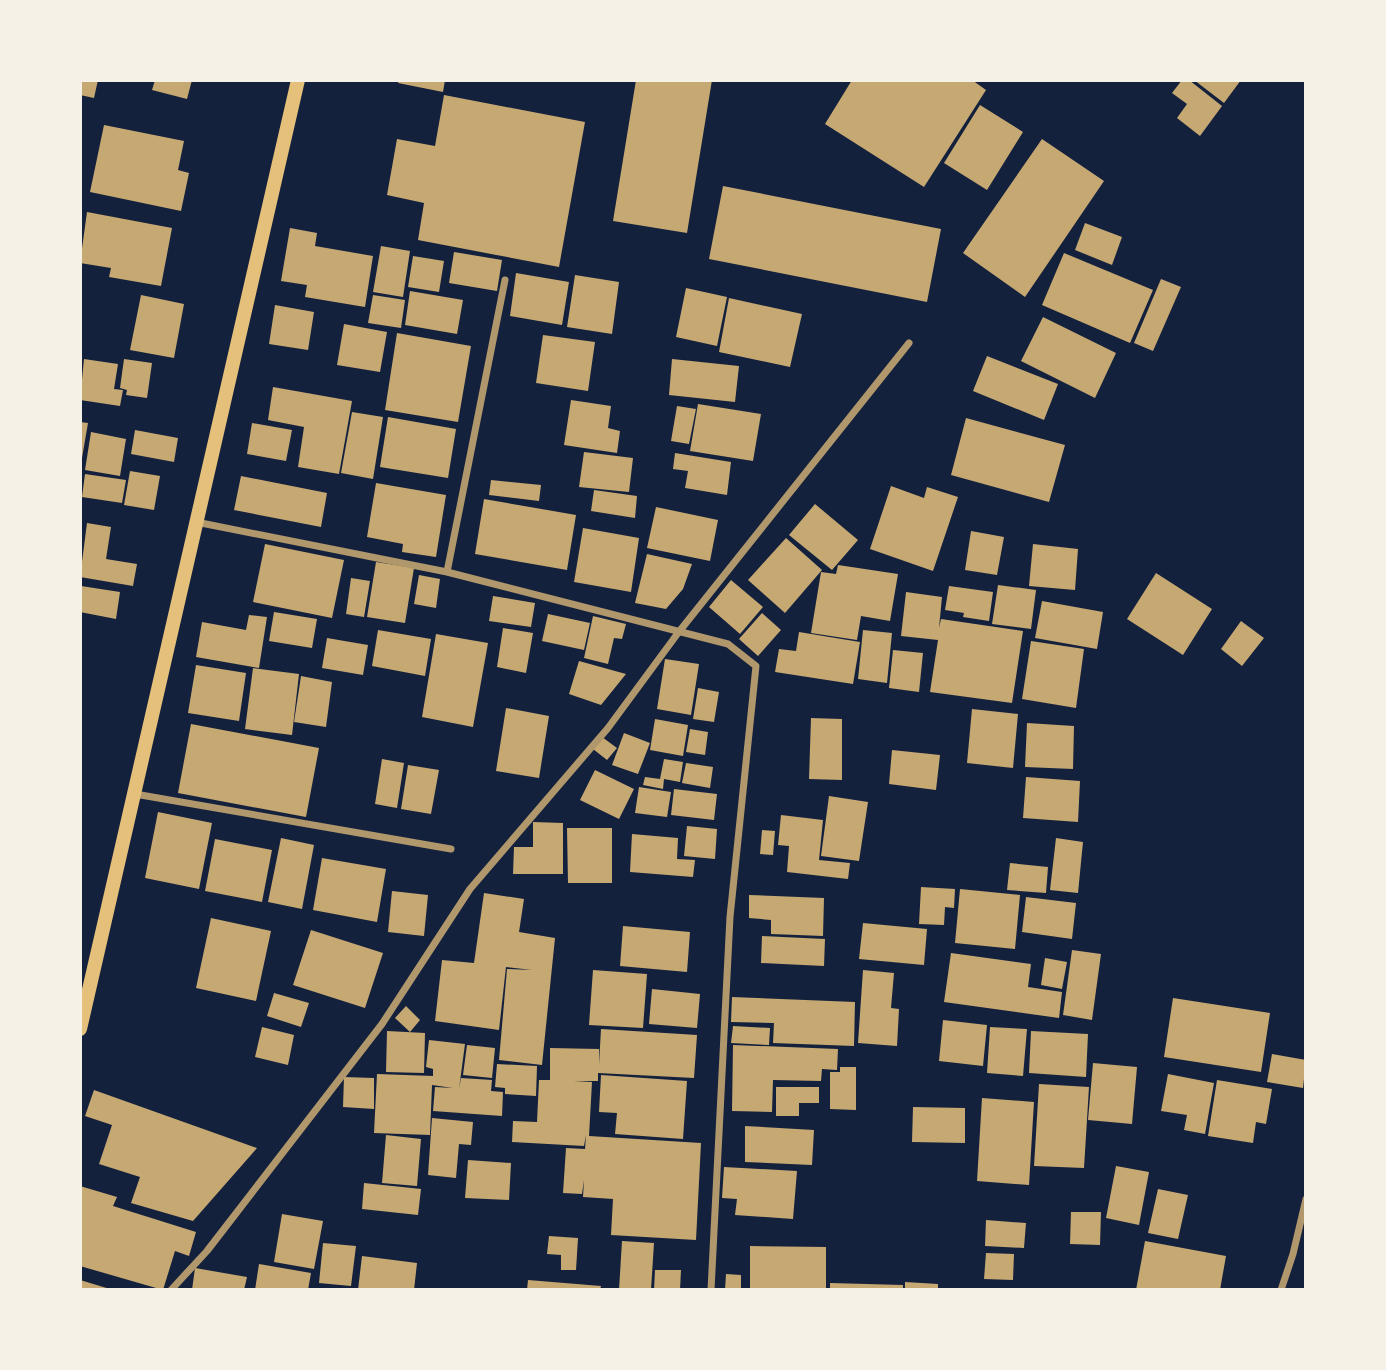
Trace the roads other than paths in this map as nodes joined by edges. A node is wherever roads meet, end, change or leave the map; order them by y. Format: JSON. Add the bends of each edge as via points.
{"nodes":[{"id":1,"x":298,"y":80,"type":"edge"},
{"id":2,"x":505,"y":281,"type":"dead end"},
{"id":3,"x":909,"y":343,"type":"dead end"},
{"id":4,"x":196,"y":522,"type":"junction"},
{"id":5,"x":447,"y":572,"type":"junction"},
{"id":6,"x":678,"y":632,"type":"junction"},
{"id":7,"x":134,"y":794,"type":"junction"},
{"id":8,"x":451,"y":849,"type":"dead end"},
{"id":9,"x":80,"y":1029,"type":"edge"},
{"id":10,"x":1306,"y":1199,"type":"edge"},
{"id":11,"x":171,"y":1290,"type":"edge"},
{"id":12,"x":711,"y":1290,"type":"edge"},
{"id":13,"x":1281,"y":1290,"type":"edge"}],
"edges":[{"from":1,"to":4,"type":"main road"},
{"from":2,"to":5,"type":"street"},
{"from":3,"to":6,"type":"street"},
{"from":4,"to":5,"type":"street"},
{"from":4,"to":7,"type":"main road"},
{"from":5,"to":6,"type":"street"},
{"from":6,"to":11,"type":"street","via":[[608,728],[470,889],[382,1024],[207,1251]]},
{"from":6,"to":12,"type":"street","via":[[728,644],[757,666],[730,918]]},
{"from":7,"to":8,"type":"street"},
{"from":7,"to":9,"type":"main road"},
{"from":10,"to":13,"type":"street"}]}
